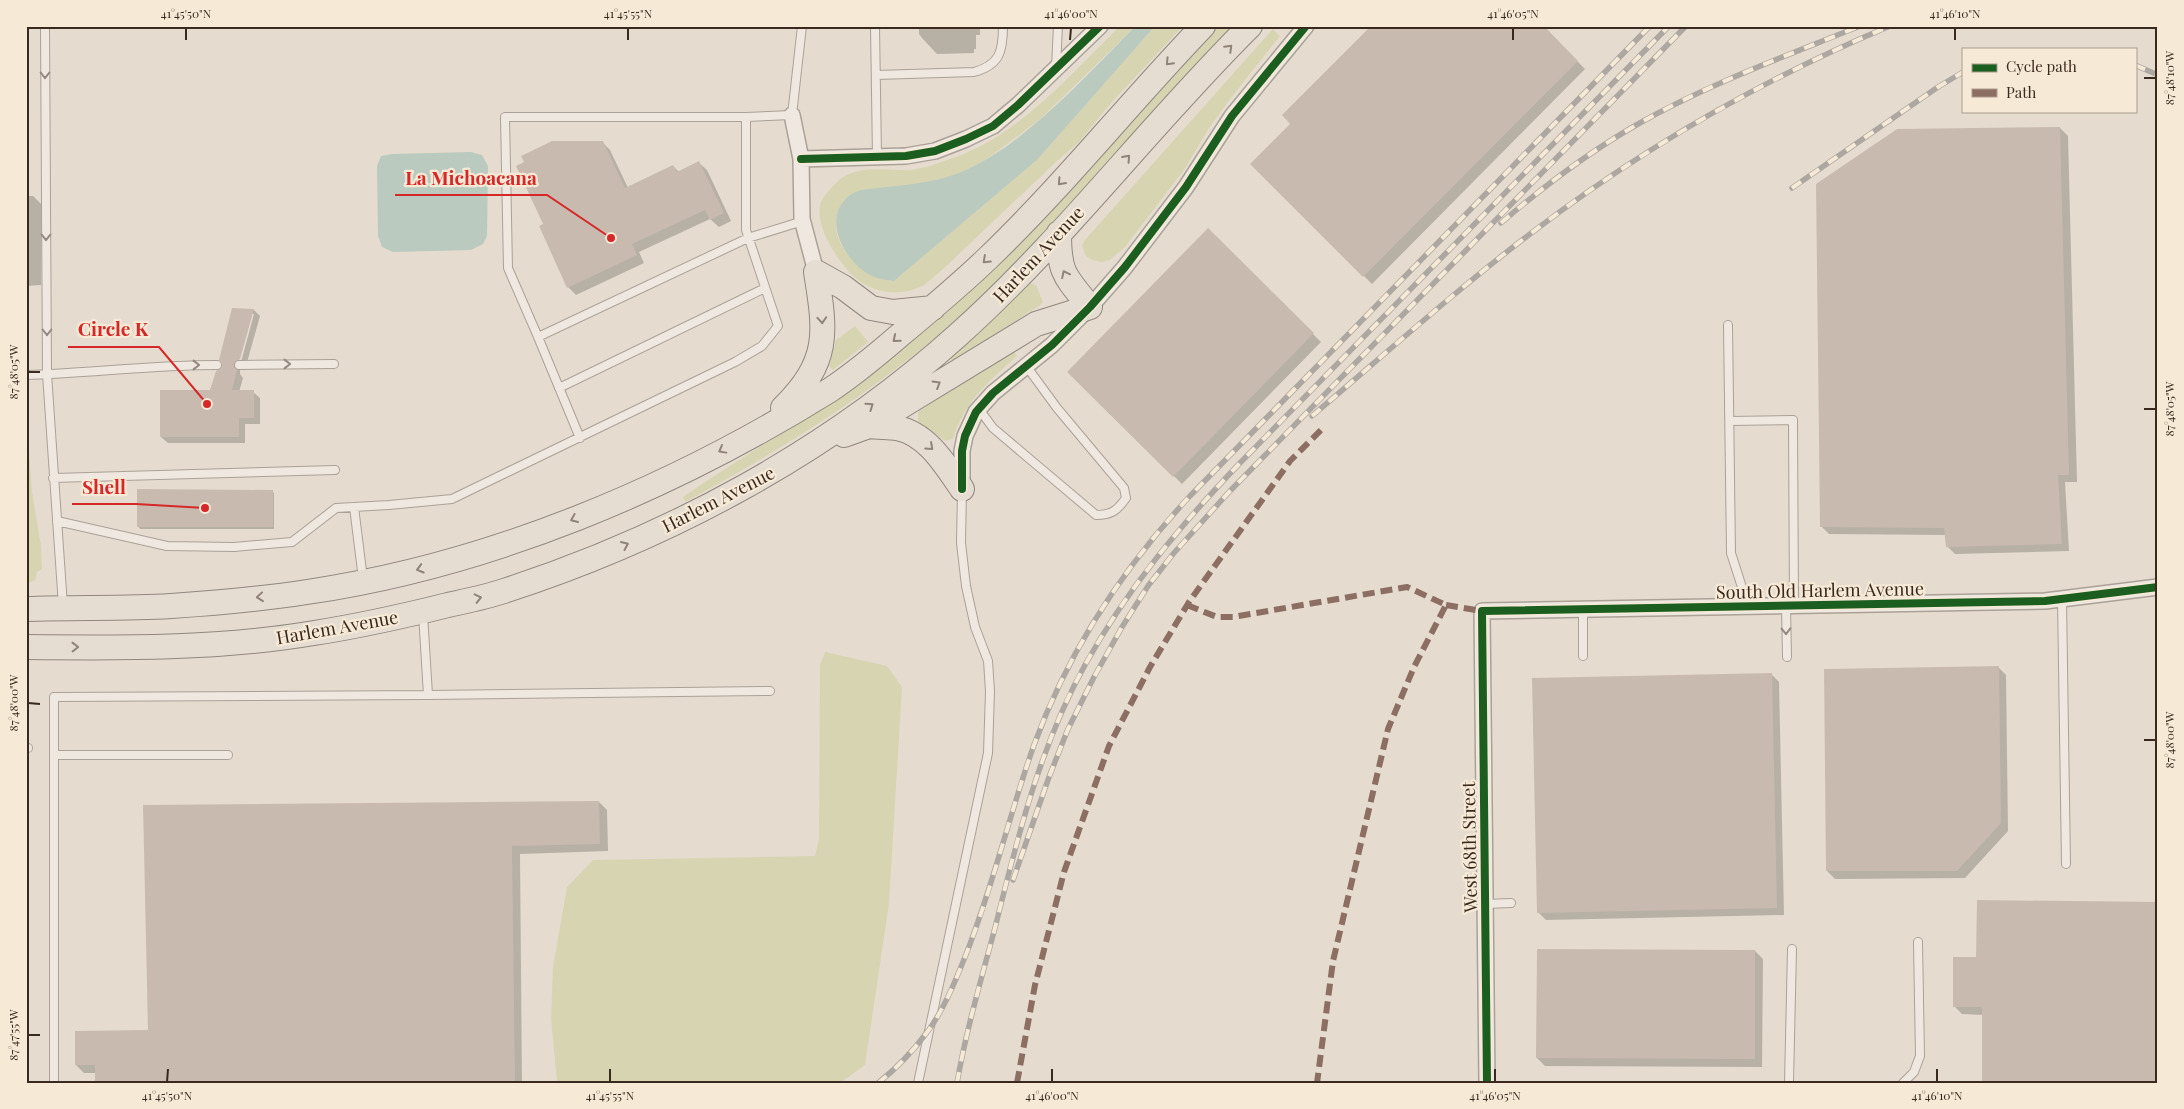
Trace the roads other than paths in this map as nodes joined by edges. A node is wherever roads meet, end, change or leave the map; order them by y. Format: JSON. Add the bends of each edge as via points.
{"nodes":[{"id":1,"x":45,"y":26,"type":"edge"},
{"id":2,"x":802,"y":26,"type":"edge"},
{"id":3,"x":875,"y":26,"type":"edge"},
{"id":4,"x":1004,"y":26,"type":"edge"},
{"id":5,"x":1058,"y":26,"type":"edge"},
{"id":6,"x":1100,"y":26,"type":"edge"},
{"id":7,"x":1203,"y":26,"type":"edge"},
{"id":8,"x":1250,"y":26,"type":"edge"},
{"id":9,"x":1306,"y":26,"type":"edge"},
{"id":10,"x":1056,"y":68,"type":"junction"},
{"id":11,"x":876,"y":75,"type":"junction"},
{"id":12,"x":792,"y":115,"type":"junction"},
{"id":13,"x":746,"y":117,"type":"junction"},
{"id":14,"x":877,"y":156,"type":"junction"},
{"id":15,"x":802,"y":159,"type":"junction"},
{"id":16,"x":803,"y":221,"type":"junction"},
{"id":17,"x":1059,"y":233,"type":"junction"},
{"id":18,"x":748,"y":238,"type":"junction"},
{"id":19,"x":816,"y":272,"type":"junction"},
{"id":20,"x":765,"y":288,"type":"junction"},
{"id":21,"x":1090,"y":307,"type":"junction"},
{"id":22,"x":933,"y":308,"type":"junction"},
{"id":23,"x":1728,"y":325,"type":"dead end"},
{"id":24,"x":538,"y":337,"type":"junction"},
{"id":25,"x":334,"y":364,"type":"dead end"},
{"id":26,"x":217,"y":365,"type":"dead end"},
{"id":27,"x":239,"y":365,"type":"dead end"},
{"id":28,"x":1027,"y":367,"type":"junction"},
{"id":29,"x":47,"y":374,"type":"junction"},
{"id":30,"x":26,"y":375,"type":"edge"},
{"id":31,"x":559,"y":388,"type":"junction"},
{"id":32,"x":979,"y":409,"type":"junction"},
{"id":33,"x":1730,"y":421,"type":"junction"},
{"id":34,"x":869,"y":426,"type":"junction"},
{"id":35,"x":765,"y":427,"type":"junction"},
{"id":36,"x":580,"y":438,"type":"junction"},
{"id":37,"x":816,"y":446,"type":"junction"},
{"id":38,"x":335,"y":470,"type":"dead end"},
{"id":39,"x":53,"y":478,"type":"junction"},
{"id":40,"x":962,"y":489,"type":"junction"},
{"id":41,"x":354,"y":507,"type":"junction"},
{"id":42,"x":57,"y":521,"type":"junction"},
{"id":43,"x":363,"y":582,"type":"junction"},
{"id":44,"x":2158,"y":587,"type":"edge"},
{"id":45,"x":2062,"y":599,"type":"junction"},
{"id":46,"x":1748,"y":606,"type":"junction"},
{"id":47,"x":1790,"y":606,"type":"junction"},
{"id":48,"x":63,"y":608,"type":"junction"},
{"id":49,"x":26,"y":609,"type":"edge"},
{"id":50,"x":1583,"y":610,"type":"junction"},
{"id":51,"x":422,"y":611,"type":"junction"},
{"id":52,"x":1482,"y":611,"type":"joint"},
{"id":53,"x":26,"y":647,"type":"edge"},
{"id":54,"x":1583,"y":656,"type":"dead end"},
{"id":55,"x":1787,"y":657,"type":"dead end"},
{"id":56,"x":770,"y":692,"type":"dead end"},
{"id":57,"x":428,"y":694,"type":"junction"},
{"id":58,"x":228,"y":754,"type":"dead end"},
{"id":59,"x":55,"y":755,"type":"junction"},
{"id":60,"x":2066,"y":864,"type":"dead end"},
{"id":61,"x":1511,"y":903,"type":"dead end"},
{"id":62,"x":1485,"y":904,"type":"junction"},
{"id":63,"x":1918,"y":942,"type":"dead end"},
{"id":64,"x":1792,"y":949,"type":"dead end"},
{"id":65,"x":54,"y":1083,"type":"edge"},
{"id":66,"x":918,"y":1083,"type":"edge"},
{"id":67,"x":1487,"y":1083,"type":"edge"},
{"id":68,"x":1789,"y":1083,"type":"edge"},
{"id":69,"x":1903,"y":1083,"type":"edge"}],
"edges":[{"from":1,"to":29,"type":"lane","one_way":true},
{"from":2,"to":12,"type":"lane"},
{"from":3,"to":11,"type":"lane"},
{"from":4,"to":11,"type":"lane","via":[[1000,54],[985,70]]},
{"from":5,"to":10,"type":"lane"},
{"from":6,"to":10,"type":"street"},
{"from":7,"to":22,"type":"main road","name":"Harlem Avenue","one_way":true,"via":[[1041,204]]},
{"from":17,"to":8,"type":"main road","name":"Harlem Avenue","one_way":true},
{"from":9,"to":21,"type":"street","via":[[1232,116],[1166,215]]},
{"from":10,"to":14,"type":"street","via":[[993,126],[935,151]]},
{"from":11,"to":14,"type":"lane"},
{"from":12,"to":13,"type":"lane"},
{"from":12,"to":15,"type":"street"},
{"from":13,"to":18,"type":"lane"},
{"from":13,"to":24,"type":"lane","via":[[505,117],[508,268]]},
{"from":14,"to":15,"type":"street"},
{"from":15,"to":16,"type":"street"},
{"from":16,"to":18,"type":"lane"},
{"from":16,"to":19,"type":"street"},
{"from":21,"to":17,"type":"main road","one_way":true,"via":[[1064,276],[1059,258]]},
{"from":37,"to":17,"type":"main road","name":"Harlem Avenue","one_way":true,"via":[[902,383],[957,336],[1015,282]]},
{"from":18,"to":20,"type":"lane"},
{"from":18,"to":24,"type":"lane"},
{"from":19,"to":22,"type":"main road","via":[[872,308],[893,312]]},
{"from":19,"to":35,"type":"main road","one_way":true,"via":[[823,328],[817,361],[810,378]]},
{"from":20,"to":31,"type":"lane"},
{"from":20,"to":36,"type":"lane","via":[[778,326],[762,346],[736,362]]},
{"from":21,"to":28,"type":"street"},
{"from":34,"to":21,"type":"main road","one_way":true,"via":[[1036,324]]},
{"from":22,"to":35,"type":"main road","name":"Harlem Avenue","one_way":true,"via":[[832,388]]},
{"from":23,"to":33,"type":"lane"},
{"from":24,"to":31,"type":"lane"},
{"from":27,"to":25,"type":"lane","one_way":true},
{"from":29,"to":26,"type":"lane","one_way":true},
{"from":28,"to":32,"type":"street","via":[[993,393]]},
{"from":28,"to":32,"type":"lane","via":[[1124,488],[1126,498],[1119,509],[1109,515],[1096,515],[993,428]]},
{"from":29,"to":30,"type":"lane"},
{"from":29,"to":39,"type":"lane"},
{"from":31,"to":36,"type":"lane"},
{"from":32,"to":40,"type":"street","via":[[965,436]]},
{"from":33,"to":46,"type":"lane","via":[[1731,553]]},
{"from":33,"to":47,"type":"lane","via":[[1793,420]]},
{"from":34,"to":37,"type":"main road"},
{"from":34,"to":40,"type":"main road","one_way":true,"via":[[899,428],[917,437],[942,459]]},
{"from":35,"to":43,"type":"main road","name":"Harlem Avenue","one_way":true,"via":[[691,467],[556,526],[498,547]]},
{"from":36,"to":41,"type":"lane","via":[[452,499]]},
{"from":51,"to":37,"type":"main road","name":"Harlem Avenue","one_way":true,"via":[[500,593],[580,564],[731,496]]},
{"from":38,"to":39,"type":"lane"},
{"from":39,"to":42,"type":"lane"},
{"from":40,"to":66,"type":"lane","via":[[961,543],[966,586],[988,661],[988,754]]},
{"from":41,"to":42,"type":"lane","via":[[336,508],[292,542],[234,547],[167,546]]},
{"from":41,"to":43,"type":"lane"},
{"from":42,"to":48,"type":"lane"},
{"from":43,"to":48,"type":"main road","name":"Harlem Avenue","one_way":true,"via":[[306,592],[170,606]]},
{"from":44,"to":45,"type":"street","name":"South Old Harlem Avenue"},
{"from":45,"to":47,"type":"street","name":"South Old Harlem Avenue"},
{"from":45,"to":60,"type":"lane"},
{"from":46,"to":47,"type":"street","name":"South Old Harlem Avenue"},
{"from":46,"to":50,"type":"street","name":"South Old Harlem Avenue"},
{"from":47,"to":55,"type":"lane","one_way":true},
{"from":48,"to":49,"type":"main road","name":"Harlem Avenue"},
{"from":50,"to":52,"type":"street","name":"South Old Harlem Avenue"},
{"from":50,"to":54,"type":"lane"},
{"from":53,"to":51,"type":"main road","name":"Harlem Avenue","one_way":true,"via":[[239,642],[312,634]]},
{"from":51,"to":57,"type":"lane"},
{"from":52,"to":62,"type":"street","name":"West 68th Street"},
{"from":56,"to":57,"type":"lane"},
{"from":57,"to":59,"type":"lane","via":[[54,697]]},
{"from":58,"to":59,"type":"lane"},
{"from":59,"to":65,"type":"lane"},
{"from":61,"to":62,"type":"lane"},
{"from":62,"to":67,"type":"street","name":"West 68th Street"},
{"from":63,"to":69,"type":"lane","via":[[1920,1056],[1914,1072]]},
{"from":64,"to":68,"type":"lane"}]}
